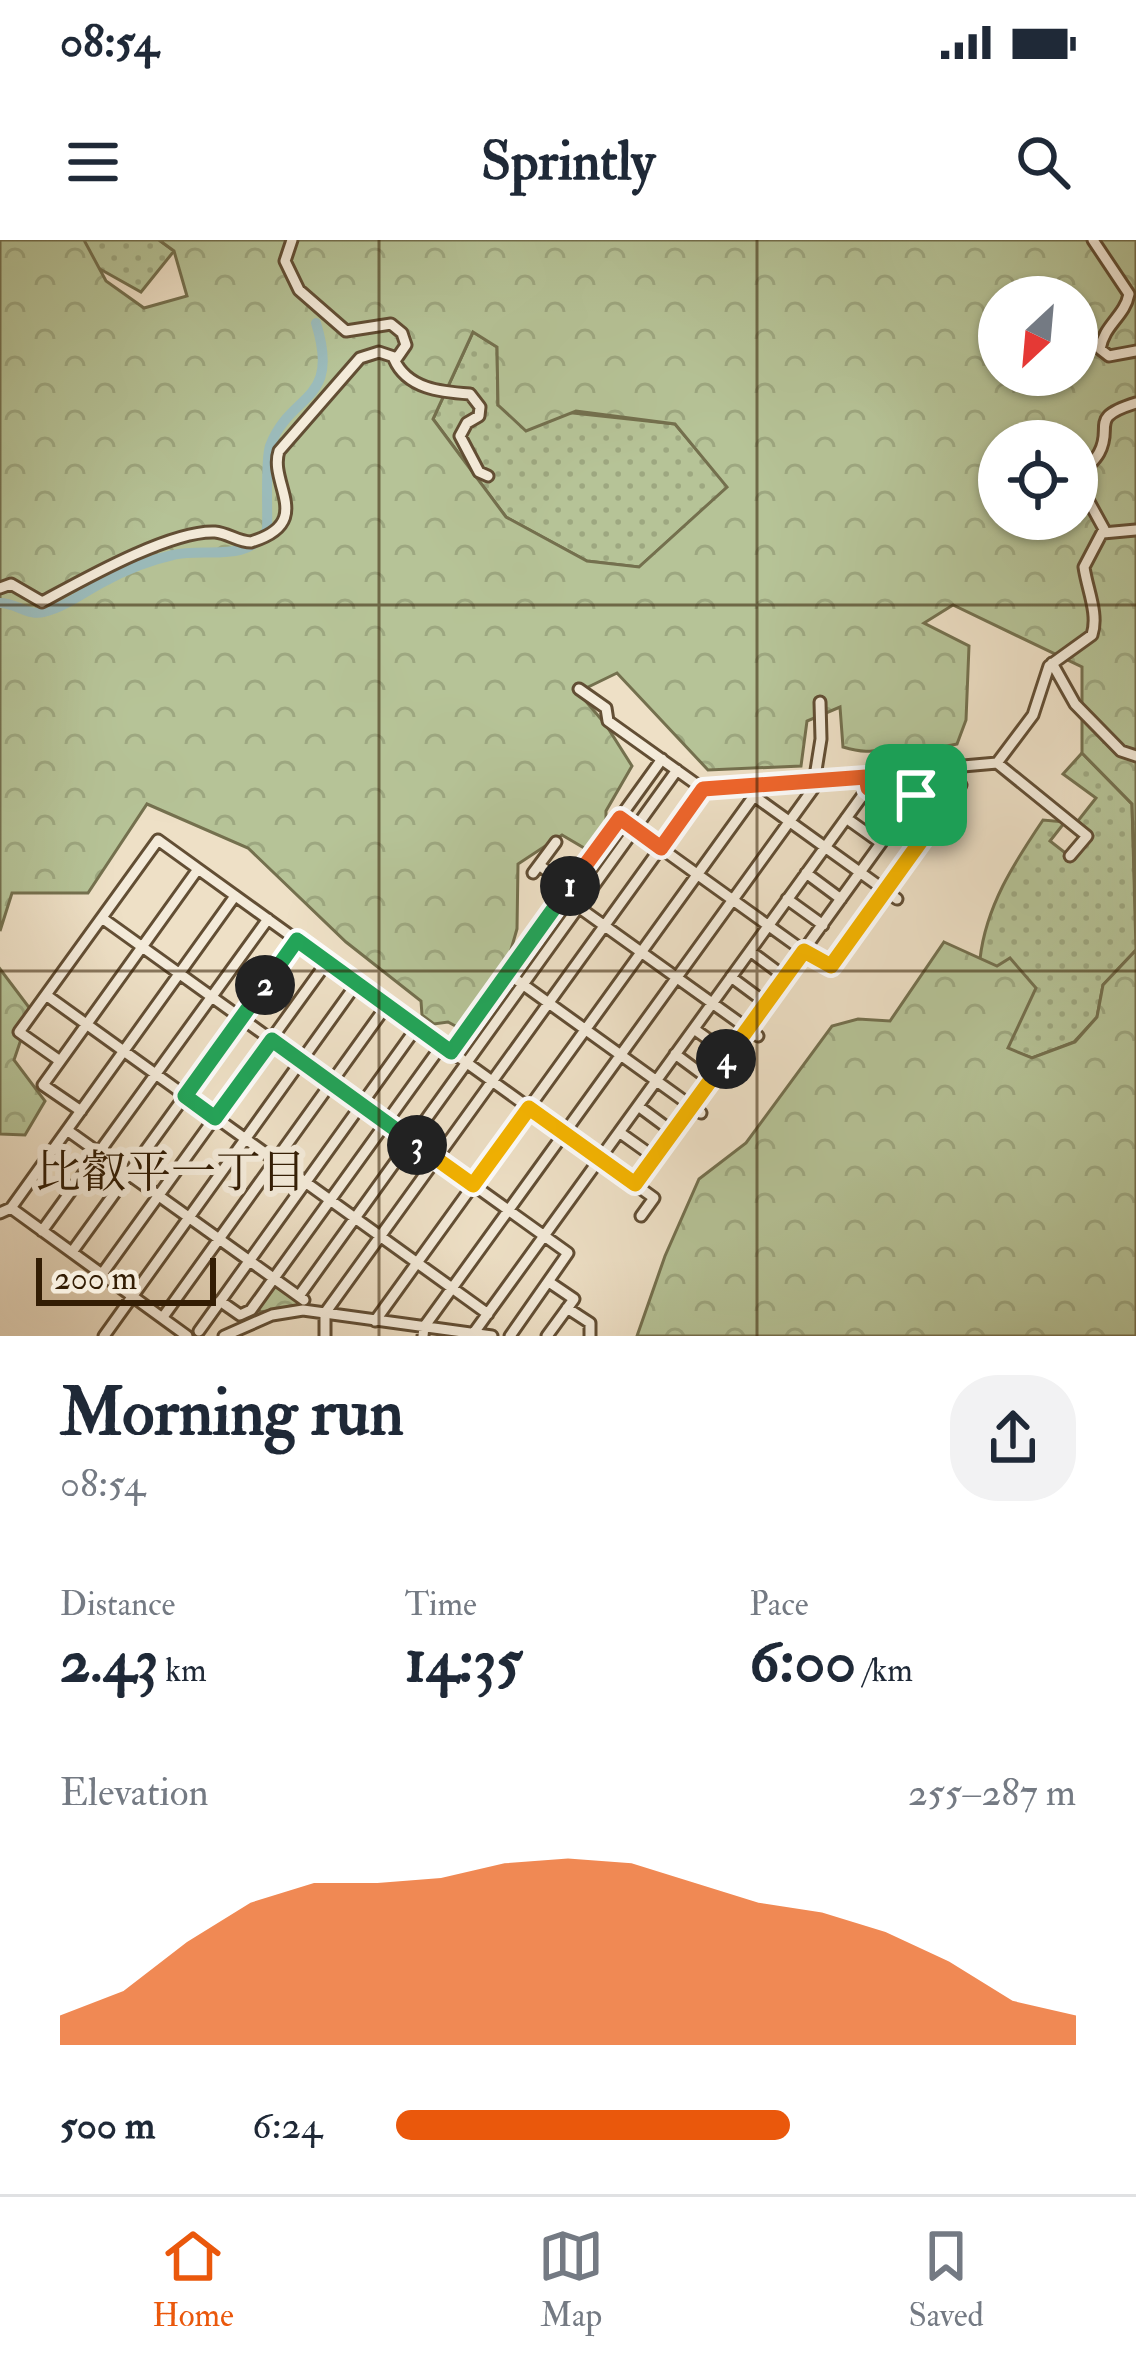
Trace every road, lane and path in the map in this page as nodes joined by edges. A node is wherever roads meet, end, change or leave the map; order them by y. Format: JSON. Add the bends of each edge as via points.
{"nodes":[{"id":1,"x":292,"y":240,"type":"edge"},
{"id":2,"x":1093,"y":240,"type":"edge"},
{"id":3,"x":1136,"y":350,"type":"edge"},
{"id":4,"x":394,"y":359,"type":"junction"},
{"id":5,"x":1136,"y":403,"type":"edge"},
{"id":6,"x":488,"y":476,"type":"dead end"},
{"id":7,"x":1136,"y":530,"type":"edge"},
{"id":8,"x":1103,"y":532,"type":"junction"},
{"id":9,"x":0,"y":587,"type":"edge"},
{"id":10,"x":1052,"y":663,"type":"junction"},
{"id":11,"x":580,"y":689,"type":"dead end"},
{"id":12,"x":820,"y":702,"type":"dead end"},
{"id":13,"x":1136,"y":756,"type":"edge"},
{"id":14,"x":662,"y":759,"type":"junction"},
{"id":15,"x":997,"y":763,"type":"junction"},
{"id":16,"x":677,"y":770,"type":"junction"},
{"id":17,"x":816,"y":781,"type":"junction"},
{"id":18,"x":867,"y":782,"type":"junction"},
{"id":19,"x":961,"y":784,"type":"dead end"},
{"id":20,"x":703,"y":789,"type":"junction"},
{"id":21,"x":753,"y":791,"type":"junction"},
{"id":22,"x":941,"y":813,"type":"junction"},
{"id":23,"x":903,"y":814,"type":"junction"},
{"id":24,"x":620,"y":818,"type":"junction"},
{"id":25,"x":846,"y":818,"type":"junction"},
{"id":26,"x":789,"y":822,"type":"junction"},
{"id":27,"x":956,"y":824,"type":"dead end"},
{"id":28,"x":635,"y":829,"type":"junction"},
{"id":29,"x":556,"y":842,"type":"dead end"},
{"id":30,"x":881,"y":843,"type":"junction"},
{"id":31,"x":825,"y":847,"type":"junction"},
{"id":32,"x":661,"y":848,"type":"junction"},
{"id":33,"x":1070,"y":856,"type":"dead end"},
{"id":34,"x":198,"y":869,"type":"junction"},
{"id":35,"x":806,"y":873,"type":"junction"},
{"id":36,"x":860,"y":873,"type":"junction"},
{"id":37,"x":698,"y":874,"type":"junction"},
{"id":38,"x":566,"y":891,"type":"junction"},
{"id":39,"x":885,"y":891,"type":"junction"},
{"id":40,"x":235,"y":896,"type":"junction"},
{"id":41,"x":733,"y":899,"type":"junction"},
{"id":42,"x":787,"y":899,"type":"junction"},
{"id":43,"x":841,"y":899,"type":"junction"},
{"id":44,"x":897,"y":899,"type":"dead end"},
{"id":45,"x":579,"y":907,"type":"junction"},
{"id":46,"x":102,"y":918,"type":"junction"},
{"id":47,"x":268,"y":920,"type":"junction"},
{"id":48,"x":769,"y":925,"type":"junction"},
{"id":49,"x":823,"y":925,"type":"junction"},
{"id":50,"x":604,"y":926,"type":"junction"},
{"id":51,"x":297,"y":940,"type":"junction"},
{"id":52,"x":142,"y":947,"type":"junction"},
{"id":53,"x":750,"y":951,"type":"junction"},
{"id":54,"x":804,"y":951,"type":"junction"},
{"id":55,"x":641,"y":952,"type":"junction"},
{"id":56,"x":327,"y":962,"type":"junction"},
{"id":57,"x":179,"y":974,"type":"junction"},
{"id":58,"x":507,"y":974,"type":"junction"},
{"id":59,"x":676,"y":977,"type":"junction"},
{"id":60,"x":731,"y":977,"type":"junction"},
{"id":61,"x":785,"y":977,"type":"junction"},
{"id":62,"x":356,"y":983,"type":"junction"},
{"id":63,"x":523,"y":985,"type":"junction"},
{"id":64,"x":46,"y":995,"type":"junction"},
{"id":65,"x":212,"y":997,"type":"junction"},
{"id":66,"x":549,"y":1003,"type":"junction"},
{"id":67,"x":712,"y":1003,"type":"junction"},
{"id":68,"x":766,"y":1003,"type":"junction"},
{"id":69,"x":387,"y":1005,"type":"junction"},
{"id":70,"x":241,"y":1018,"type":"junction"},
{"id":71,"x":86,"y":1024,"type":"junction"},
{"id":72,"x":417,"y":1027,"type":"junction"},
{"id":73,"x":694,"y":1029,"type":"junction"},
{"id":74,"x":747,"y":1029,"type":"junction"},
{"id":75,"x":585,"y":1030,"type":"junction"},
{"id":76,"x":758,"y":1036,"type":"dead end"},
{"id":77,"x":272,"y":1040,"type":"junction"},
{"id":78,"x":446,"y":1048,"type":"junction"},
{"id":79,"x":123,"y":1051,"type":"junction"},
{"id":80,"x":675,"y":1054,"type":"junction"},
{"id":81,"x":729,"y":1054,"type":"junction"},
{"id":82,"x":621,"y":1055,"type":"junction"},
{"id":83,"x":59,"y":1061,"type":"junction"},
{"id":84,"x":301,"y":1061,"type":"junction"},
{"id":85,"x":467,"y":1063,"type":"junction"},
{"id":86,"x":155,"y":1074,"type":"junction"},
{"id":87,"x":710,"y":1080,"type":"junction"},
{"id":88,"x":656,"y":1081,"type":"junction"},
{"id":89,"x":492,"y":1082,"type":"junction"},
{"id":90,"x":331,"y":1083,"type":"junction"},
{"id":91,"x":185,"y":1096,"type":"junction"},
{"id":92,"x":361,"y":1104,"type":"junction"},
{"id":93,"x":638,"y":1106,"type":"junction"},
{"id":94,"x":529,"y":1108,"type":"junction"},
{"id":95,"x":696,"y":1110,"type":"junction"},
{"id":96,"x":81,"y":1111,"type":"junction"},
{"id":97,"x":215,"y":1118,"type":"junction"},
{"id":98,"x":386,"y":1123,"type":"junction"},
{"id":99,"x":67,"y":1130,"type":"junction"},
{"id":100,"x":619,"y":1132,"type":"junction"},
{"id":101,"x":673,"y":1132,"type":"junction"},
{"id":102,"x":564,"y":1133,"type":"junction"},
{"id":103,"x":245,"y":1139,"type":"junction"},
{"id":104,"x":411,"y":1140,"type":"junction"},
{"id":105,"x":99,"y":1152,"type":"junction"},
{"id":106,"x":655,"y":1157,"type":"junction"},
{"id":107,"x":436,"y":1159,"type":"junction"},
{"id":108,"x":600,"y":1159,"type":"junction"},
{"id":109,"x":275,"y":1160,"type":"junction"},
{"id":110,"x":129,"y":1174,"type":"junction"},
{"id":111,"x":305,"y":1182,"type":"junction"},
{"id":112,"x":635,"y":1184,"type":"junction"},
{"id":113,"x":473,"y":1185,"type":"junction"},
{"id":114,"x":159,"y":1196,"type":"junction"},
{"id":115,"x":330,"y":1200,"type":"junction"},
{"id":116,"x":508,"y":1210,"type":"junction"},
{"id":117,"x":5,"y":1211,"type":"edge"},
{"id":118,"x":641,"y":1216,"type":"dead end"},
{"id":119,"x":189,"y":1217,"type":"junction"},
{"id":120,"x":355,"y":1218,"type":"junction"},
{"id":121,"x":42,"y":1231,"type":"junction"},
{"id":122,"x":544,"y":1236,"type":"junction"},
{"id":123,"x":380,"y":1237,"type":"junction"},
{"id":124,"x":219,"y":1239,"type":"junction"},
{"id":125,"x":72,"y":1252,"type":"junction"},
{"id":126,"x":249,"y":1260,"type":"junction"},
{"id":127,"x":417,"y":1263,"type":"junction"},
{"id":128,"x":102,"y":1274,"type":"junction"},
{"id":129,"x":274,"y":1278,"type":"junction"},
{"id":130,"x":549,"y":1282,"type":"junction"},
{"id":131,"x":452,"y":1288,"type":"junction"},
{"id":132,"x":133,"y":1296,"type":"junction"},
{"id":133,"x":220,"y":1301,"type":"junction"},
{"id":134,"x":567,"y":1308,"type":"junction"},
{"id":135,"x":325,"y":1313,"type":"junction"},
{"id":136,"x":488,"y":1314,"type":"junction"},
{"id":137,"x":163,"y":1317,"type":"junction"},
{"id":138,"x":375,"y":1321,"type":"junction"},
{"id":139,"x":199,"y":1330,"type":"dead end"},
{"id":140,"x":424,"y":1332,"type":"edge"},
{"id":141,"x":473,"y":1334,"type":"edge"},
{"id":142,"x":226,"y":1335,"type":"edge"},
{"id":143,"x":104,"y":1336,"type":"edge"},
{"id":144,"x":187,"y":1336,"type":"edge"},
{"id":145,"x":325,"y":1336,"type":"edge"},
{"id":146,"x":491,"y":1336,"type":"edge"},
{"id":147,"x":510,"y":1336,"type":"edge"},
{"id":148,"x":548,"y":1336,"type":"edge"},
{"id":149,"x":590,"y":1336,"type":"edge"}],
"edges":[{"from":1,"to":4,"type":"street","via":[[286,266],[299,290],[346,331],[394,325],[406,342]]},
{"from":2,"to":3,"type":"street","via":[[1129,294],[1107,327],[1102,352]]},
{"from":4,"to":6,"type":"street","via":[[410,379],[470,394],[479,416],[460,436]]},
{"from":4,"to":9,"type":"street","via":[[380,352],[360,358],[279,451],[287,499],[269,534],[244,542],[216,532],[164,544],[42,602],[11,584]]},
{"from":5,"to":8,"type":"street","via":[[1108,416],[1100,451],[1080,477]]},
{"from":7,"to":8,"type":"street"},
{"from":8,"to":10,"type":"street","via":[[1084,567],[1092,635]]},
{"from":10,"to":13,"type":"street","via":[[1075,704],[1114,746]]},
{"from":10,"to":15,"type":"street","via":[[1033,715]]},
{"from":11,"to":14,"type":"street","via":[[606,708],[608,721]]},
{"from":12,"to":17,"type":"street"},
{"from":14,"to":16,"type":"street"},
{"from":14,"to":24,"type":"street"},
{"from":15,"to":18,"type":"street"},
{"from":15,"to":33,"type":"street","via":[[1087,836]]},
{"from":16,"to":20,"type":"street"},
{"from":16,"to":28,"type":"street"},
{"from":17,"to":18,"type":"street"},
{"from":17,"to":21,"type":"street"},
{"from":17,"to":26,"type":"street"},
{"from":18,"to":23,"type":"street"},
{"from":18,"to":25,"type":"street"},
{"from":19,"to":22,"type":"street"},
{"from":20,"to":21,"type":"street"},
{"from":20,"to":32,"type":"street"},
{"from":21,"to":26,"type":"street"},
{"from":21,"to":37,"type":"street"},
{"from":22,"to":23,"type":"street","via":[[920,790]]},
{"from":22,"to":27,"type":"street"},
{"from":22,"to":39,"type":"street"},
{"from":23,"to":30,"type":"street"},
{"from":24,"to":28,"type":"street"},
{"from":24,"to":38,"type":"street"},
{"from":25,"to":30,"type":"street"},
{"from":25,"to":31,"type":"street"},
{"from":26,"to":31,"type":"street"},
{"from":26,"to":41,"type":"street"},
{"from":28,"to":32,"type":"street"},
{"from":28,"to":45,"type":"street"},
{"from":29,"to":38,"type":"street","via":[[536,869]]},
{"from":30,"to":36,"type":"street"},
{"from":31,"to":35,"type":"street"},
{"from":31,"to":36,"type":"street"},
{"from":32,"to":37,"type":"street"},
{"from":32,"to":50,"type":"street"},
{"from":34,"to":40,"type":"street"},
{"from":34,"to":46,"type":"street","via":[[158,840]]},
{"from":34,"to":52,"type":"street"},
{"from":35,"to":42,"type":"street"},
{"from":35,"to":43,"type":"street"},
{"from":36,"to":39,"type":"street"},
{"from":36,"to":43,"type":"street"},
{"from":37,"to":41,"type":"street"},
{"from":37,"to":55,"type":"street"},
{"from":38,"to":45,"type":"street"},
{"from":38,"to":58,"type":"street"},
{"from":39,"to":44,"type":"street"},
{"from":39,"to":54,"type":"street","via":[[831,966]]},
{"from":40,"to":47,"type":"street"},
{"from":40,"to":57,"type":"street"},
{"from":41,"to":48,"type":"street"},
{"from":41,"to":59,"type":"street"},
{"from":42,"to":48,"type":"street"},
{"from":42,"to":49,"type":"street"},
{"from":43,"to":49,"type":"street"},
{"from":45,"to":50,"type":"street"},
{"from":45,"to":63,"type":"street"},
{"from":46,"to":52,"type":"street"},
{"from":46,"to":64,"type":"street"},
{"from":47,"to":51,"type":"street"},
{"from":47,"to":65,"type":"street"},
{"from":48,"to":53,"type":"street"},
{"from":48,"to":54,"type":"street"},
{"from":49,"to":54,"type":"street"},
{"from":50,"to":55,"type":"street"},
{"from":50,"to":66,"type":"street"},
{"from":51,"to":56,"type":"street"},
{"from":51,"to":70,"type":"street"},
{"from":52,"to":57,"type":"street"},
{"from":52,"to":71,"type":"street"},
{"from":53,"to":60,"type":"street"},
{"from":53,"to":61,"type":"street"},
{"from":54,"to":61,"type":"street"},
{"from":55,"to":59,"type":"street"},
{"from":55,"to":75,"type":"street"},
{"from":56,"to":62,"type":"street"},
{"from":56,"to":77,"type":"street"},
{"from":57,"to":65,"type":"street"},
{"from":57,"to":79,"type":"street"},
{"from":58,"to":63,"type":"street"},
{"from":58,"to":78,"type":"street"},
{"from":59,"to":67,"type":"street"},
{"from":59,"to":82,"type":"street"},
{"from":60,"to":67,"type":"street"},
{"from":60,"to":68,"type":"street"},
{"from":61,"to":68,"type":"street"},
{"from":62,"to":69,"type":"street"},
{"from":62,"to":84,"type":"street"},
{"from":63,"to":66,"type":"street"},
{"from":63,"to":85,"type":"street"},
{"from":64,"to":71,"type":"street"},
{"from":64,"to":83,"type":"street","via":[[19,1032]]},
{"from":65,"to":70,"type":"street"},
{"from":65,"to":86,"type":"street"},
{"from":66,"to":75,"type":"street"},
{"from":66,"to":89,"type":"street"},
{"from":67,"to":73,"type":"street"},
{"from":67,"to":74,"type":"street"},
{"from":68,"to":74,"type":"street"},
{"from":69,"to":72,"type":"street"},
{"from":69,"to":90,"type":"street"},
{"from":70,"to":77,"type":"street"},
{"from":70,"to":91,"type":"street"},
{"from":71,"to":79,"type":"street"},
{"from":71,"to":83,"type":"street"},
{"from":72,"to":78,"type":"street"},
{"from":72,"to":92,"type":"street"},
{"from":73,"to":80,"type":"street"},
{"from":73,"to":81,"type":"street"},
{"from":74,"to":76,"type":"street"},
{"from":74,"to":81,"type":"street"},
{"from":75,"to":82,"type":"street"},
{"from":75,"to":94,"type":"street"},
{"from":77,"to":84,"type":"street"},
{"from":77,"to":97,"type":"street"},
{"from":78,"to":85,"type":"street"},
{"from":78,"to":98,"type":"street"},
{"from":79,"to":86,"type":"street"},
{"from":79,"to":96,"type":"street"},
{"from":80,"to":87,"type":"street"},
{"from":80,"to":88,"type":"street"},
{"from":81,"to":87,"type":"street"},
{"from":82,"to":88,"type":"street"},
{"from":82,"to":102,"type":"street"},
{"from":83,"to":96,"type":"street","via":[[43,1085]]},
{"from":84,"to":90,"type":"street"},
{"from":84,"to":103,"type":"street"},
{"from":85,"to":89,"type":"street"},
{"from":85,"to":104,"type":"street"},
{"from":86,"to":91,"type":"street"},
{"from":86,"to":105,"type":"street"},
{"from":87,"to":95,"type":"street"},
{"from":88,"to":93,"type":"street"},
{"from":88,"to":95,"type":"street"},
{"from":89,"to":94,"type":"street"},
{"from":89,"to":107,"type":"street"},
{"from":90,"to":92,"type":"street"},
{"from":90,"to":109,"type":"street"},
{"from":91,"to":97,"type":"street"},
{"from":91,"to":110,"type":"street"},
{"from":92,"to":98,"type":"street"},
{"from":92,"to":111,"type":"street"},
{"from":93,"to":100,"type":"street"},
{"from":93,"to":101,"type":"street"},
{"from":94,"to":102,"type":"street"},
{"from":94,"to":113,"type":"street"},
{"from":95,"to":101,"type":"street"},
{"from":96,"to":99,"type":"street"},
{"from":97,"to":103,"type":"street"},
{"from":97,"to":114,"type":"street"},
{"from":98,"to":104,"type":"street"},
{"from":98,"to":115,"type":"street"},
{"from":99,"to":105,"type":"street"},
{"from":99,"to":117,"type":"street"},
{"from":100,"to":106,"type":"street"},
{"from":100,"to":108,"type":"street"},
{"from":101,"to":106,"type":"street"},
{"from":102,"to":108,"type":"street"},
{"from":102,"to":116,"type":"street"},
{"from":103,"to":109,"type":"street"},
{"from":103,"to":119,"type":"street"},
{"from":104,"to":107,"type":"street"},
{"from":104,"to":120,"type":"street"},
{"from":105,"to":110,"type":"street"},
{"from":105,"to":121,"type":"street"},
{"from":106,"to":112,"type":"street"},
{"from":107,"to":113,"type":"street"},
{"from":107,"to":123,"type":"street"},
{"from":108,"to":112,"type":"street"},
{"from":108,"to":122,"type":"street"},
{"from":109,"to":111,"type":"street"},
{"from":109,"to":124,"type":"street"},
{"from":110,"to":114,"type":"street"},
{"from":110,"to":125,"type":"street"},
{"from":111,"to":115,"type":"street"},
{"from":111,"to":126,"type":"street"},
{"from":112,"to":118,"type":"street","via":[[654,1198]]},
{"from":113,"to":116,"type":"street"},
{"from":113,"to":127,"type":"street"},
{"from":114,"to":119,"type":"street"},
{"from":114,"to":128,"type":"street"},
{"from":115,"to":120,"type":"street"},
{"from":115,"to":129,"type":"street"},
{"from":116,"to":122,"type":"street"},
{"from":116,"to":131,"type":"street"},
{"from":117,"to":121,"type":"street"},
{"from":119,"to":124,"type":"street"},
{"from":119,"to":132,"type":"street"},
{"from":120,"to":123,"type":"street"},
{"from":120,"to":129,"type":"street","via":[[302,1298]]},
{"from":121,"to":125,"type":"street"},
{"from":122,"to":130,"type":"street","via":[[568,1253]]},
{"from":122,"to":136,"type":"street"},
{"from":123,"to":127,"type":"street"},
{"from":123,"to":135,"type":"street"},
{"from":124,"to":126,"type":"street"},
{"from":124,"to":137,"type":"street"},
{"from":125,"to":128,"type":"street"},
{"from":126,"to":129,"type":"street"},
{"from":126,"to":133,"type":"street"},
{"from":127,"to":131,"type":"street"},
{"from":127,"to":138,"type":"street"},
{"from":128,"to":132,"type":"street"},
{"from":129,"to":133,"type":"street","via":[[240,1315]]},
{"from":130,"to":134,"type":"street","via":[[574,1299]]},
{"from":130,"to":147,"type":"street"},
{"from":131,"to":136,"type":"street"},
{"from":131,"to":140,"type":"street"},
{"from":132,"to":137,"type":"street"},
{"from":132,"to":143,"type":"street"},
{"from":133,"to":139,"type":"street"},
{"from":134,"to":148,"type":"street"},
{"from":134,"to":149,"type":"street","via":[[590,1323]]},
{"from":135,"to":138,"type":"street"},
{"from":135,"to":142,"type":"street","via":[[282,1312]]},
{"from":135,"to":145,"type":"street"},
{"from":136,"to":141,"type":"street"},
{"from":137,"to":144,"type":"street"},
{"from":138,"to":140,"type":"street"},
{"from":140,"to":141,"type":"street"},
{"from":141,"to":146,"type":"street"}]}
